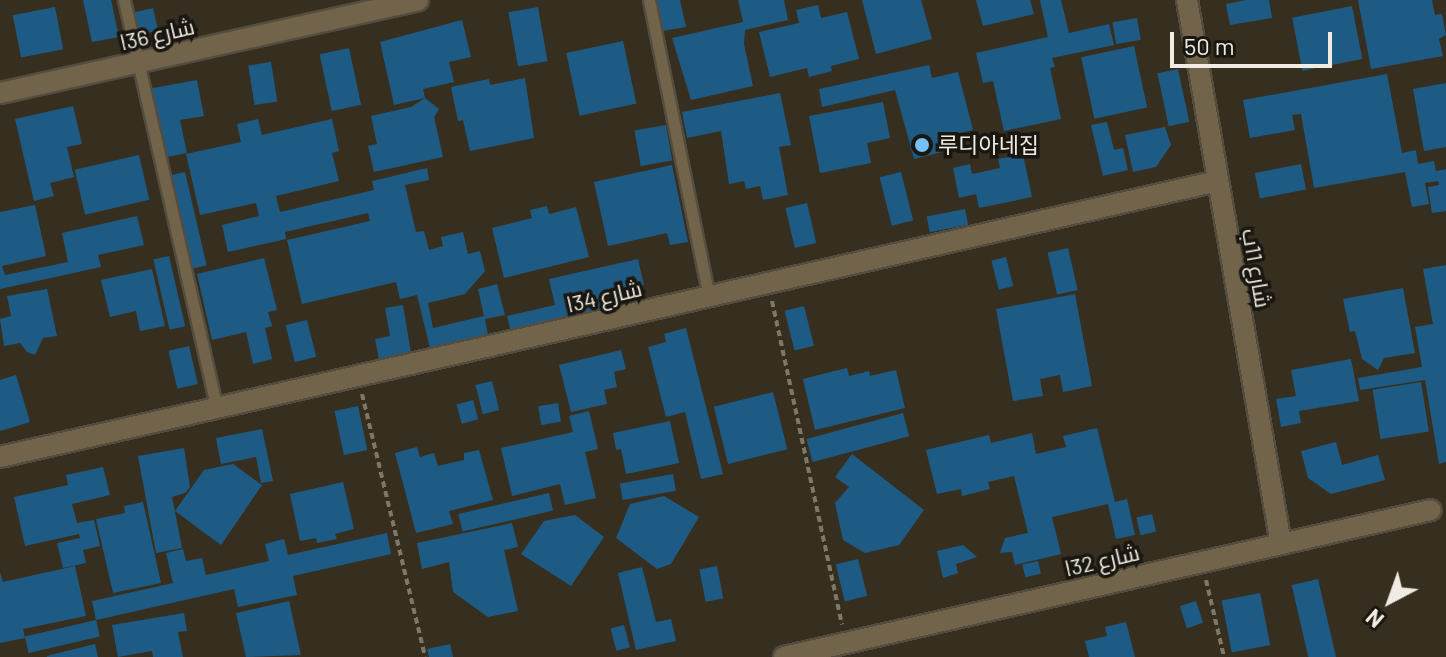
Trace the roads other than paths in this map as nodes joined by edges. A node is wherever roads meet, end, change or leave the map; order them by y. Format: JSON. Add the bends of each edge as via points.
{"nodes":[{"id":1,"x":124,"y":0,"type":"edge"},
{"id":2,"x":418,"y":0,"type":"edge"},
{"id":3,"x":649,"y":0,"type":"edge"},
{"id":4,"x":1191,"y":1,"type":"edge"},
{"id":5,"x":136,"y":63,"type":"junction"},
{"id":6,"x":0,"y":93,"type":"edge"},
{"id":7,"x":1218,"y":181,"type":"junction"},
{"id":8,"x":709,"y":297,"type":"junction"},
{"id":9,"x":217,"y":408,"type":"junction"},
{"id":10,"x":0,"y":457,"type":"edge"},
{"id":11,"x":1431,"y":510,"type":"dead end"},
{"id":12,"x":1281,"y":544,"type":"junction"},
{"id":13,"x":795,"y":656,"type":"edge"}],
"edges":[{"from":1,"to":5,"type":"lane"},
{"from":2,"to":5,"type":"street","name":"شارع 36ا"},
{"from":3,"to":8,"type":"lane"},
{"from":4,"to":7,"type":"street","name":"شارع 11ب"},
{"from":5,"to":6,"type":"street","name":"شارع 36ا"},
{"from":5,"to":9,"type":"lane"},
{"from":7,"to":8,"type":"street","name":"شارع 34ا"},
{"from":7,"to":12,"type":"street","name":"شارع 11ب"},
{"from":8,"to":9,"type":"street","name":"شارع 34ا"},
{"from":9,"to":10,"type":"street","name":"شارع 34ا"},
{"from":11,"to":12,"type":"street","name":"شارع 32ا"},
{"from":12,"to":13,"type":"street","name":"شارع 32ا"}]}
